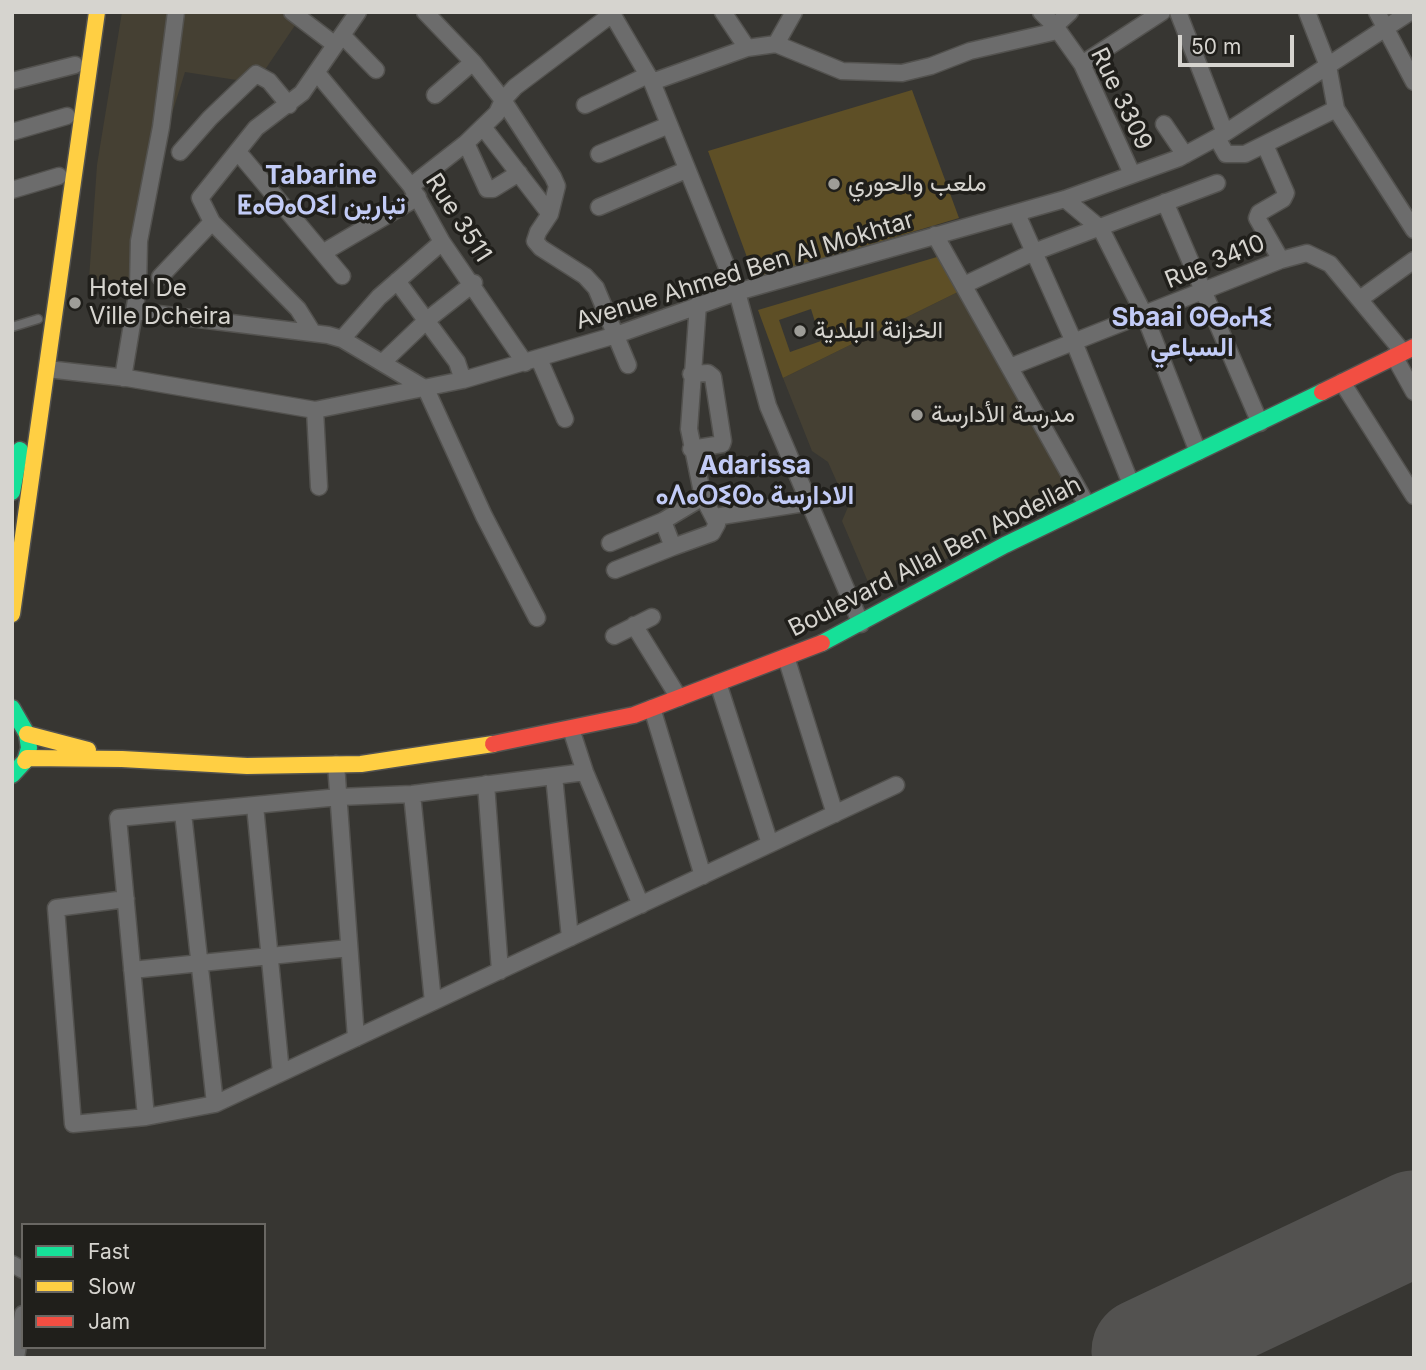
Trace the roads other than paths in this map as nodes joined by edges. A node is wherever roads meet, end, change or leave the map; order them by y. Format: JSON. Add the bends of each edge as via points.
{"nodes":[{"id":1,"x":82,"y":12,"type":"edge"},
{"id":2,"x":97,"y":12,"type":"edge"},
{"id":3,"x":176,"y":12,"type":"edge"},
{"id":4,"x":292,"y":12,"type":"edge"},
{"id":5,"x":358,"y":12,"type":"edge"},
{"id":6,"x":425,"y":12,"type":"edge"},
{"id":7,"x":723,"y":12,"type":"edge"},
{"id":8,"x":794,"y":12,"type":"edge"},
{"id":9,"x":1041,"y":12,"type":"edge"},
{"id":10,"x":1070,"y":12,"type":"edge"},
{"id":11,"x":1162,"y":12,"type":"edge"},
{"id":12,"x":1178,"y":12,"type":"edge"},
{"id":13,"x":1307,"y":12,"type":"edge"},
{"id":14,"x":1377,"y":12,"type":"edge"},
{"id":15,"x":1410,"y":12,"type":"edge"},
{"id":16,"x":612,"y":13,"type":"edge"},
{"id":17,"x":1056,"y":28,"type":"junction"},
{"id":18,"x":1385,"y":29,"type":"junction"},
{"id":19,"x":338,"y":40,"type":"junction"},
{"id":20,"x":776,"y":44,"type":"junction"},
{"id":21,"x":747,"y":48,"type":"junction"},
{"id":22,"x":473,"y":62,"type":"junction"},
{"id":23,"x":1082,"y":64,"type":"junction"},
{"id":24,"x":1410,"y":64,"type":"edge"},
{"id":25,"x":75,"y":65,"type":"junction"},
{"id":26,"x":1328,"y":66,"type":"junction"},
{"id":27,"x":376,"y":71,"type":"dead end"},
{"id":28,"x":317,"y":73,"type":"junction"},
{"id":29,"x":650,"y":78,"type":"junction"},
{"id":30,"x":12,"y":81,"type":"edge"},
{"id":31,"x":1414,"y":82,"type":"edge"},
{"id":32,"x":435,"y":95,"type":"dead end"},
{"id":33,"x":503,"y":100,"type":"junction"},
{"id":34,"x":289,"y":105,"type":"junction"},
{"id":35,"x":585,"y":105,"type":"dead end"},
{"id":36,"x":1336,"y":109,"type":"junction"},
{"id":37,"x":67,"y":116,"type":"junction"},
{"id":38,"x":1164,"y":124,"type":"dead end"},
{"id":39,"x":669,"y":125,"type":"junction"},
{"id":40,"x":483,"y":127,"type":"junction"},
{"id":41,"x":12,"y":132,"type":"edge"},
{"id":42,"x":1221,"y":136,"type":"junction"},
{"id":43,"x":466,"y":143,"type":"junction"},
{"id":44,"x":1265,"y":145,"type":"junction"},
{"id":45,"x":180,"y":152,"type":"dead end"},
{"id":46,"x":238,"y":152,"type":"junction"},
{"id":47,"x":599,"y":154,"type":"dead end"},
{"id":48,"x":1185,"y":155,"type":"junction"},
{"id":49,"x":686,"y":170,"type":"junction"},
{"id":50,"x":519,"y":173,"type":"junction"},
{"id":51,"x":1132,"y":174,"type":"junction"},
{"id":52,"x":59,"y":176,"type":"junction"},
{"id":53,"x":1217,"y":183,"type":"dead end"},
{"id":54,"x":12,"y":190,"type":"edge"},
{"id":55,"x":415,"y":192,"type":"junction"},
{"id":56,"x":1065,"y":199,"type":"junction"},
{"id":57,"x":1165,"y":202,"type":"junction"},
{"id":58,"x":599,"y":207,"type":"dead end"},
{"id":59,"x":550,"y":214,"type":"junction"},
{"id":60,"x":1017,"y":214,"type":"junction"},
{"id":61,"x":212,"y":222,"type":"junction"},
{"id":62,"x":1101,"y":229,"type":"junction"},
{"id":63,"x":1414,"y":230,"type":"edge"},
{"id":64,"x":935,"y":235,"type":"junction"},
{"id":65,"x":442,"y":242,"type":"junction"},
{"id":66,"x":1034,"y":251,"type":"junction"},
{"id":67,"x":324,"y":253,"type":"junction"},
{"id":68,"x":1281,"y":260,"type":"junction"},
{"id":69,"x":1414,"y":260,"type":"edge"},
{"id":70,"x":342,"y":276,"type":"dead end"},
{"id":71,"x":160,"y":278,"type":"dead end"},
{"id":72,"x":397,"y":281,"type":"junction"},
{"id":73,"x":474,"y":283,"type":"junction"},
{"id":74,"x":964,"y":285,"type":"junction"},
{"id":75,"x":737,"y":292,"type":"junction"},
{"id":76,"x":1204,"y":292,"type":"junction"},
{"id":77,"x":1360,"y":299,"type":"junction"},
{"id":78,"x":698,"y":304,"type":"junction"},
{"id":79,"x":134,"y":311,"type":"junction"},
{"id":80,"x":1144,"y":314,"type":"junction"},
{"id":81,"x":38,"y":318,"type":"junction"},
{"id":82,"x":427,"y":320,"type":"junction"},
{"id":83,"x":12,"y":327,"type":"edge"},
{"id":84,"x":313,"y":332,"type":"junction"},
{"id":85,"x":616,"y":335,"type":"junction"},
{"id":86,"x":342,"y":339,"type":"junction"},
{"id":87,"x":1074,"y":342,"type":"junction"},
{"id":88,"x":1404,"y":352,"type":"edge"},
{"id":89,"x":532,"y":361,"type":"junction"},
{"id":90,"x":383,"y":362,"type":"junction"},
{"id":91,"x":628,"y":365,"type":"dead end"},
{"id":92,"x":1010,"y":367,"type":"junction"},
{"id":93,"x":47,"y":369,"type":"junction"},
{"id":94,"x":691,"y":374,"type":"junction"},
{"id":95,"x":123,"y":378,"type":"junction"},
{"id":96,"x":463,"y":380,"type":"junction"},
{"id":97,"x":1342,"y":382,"type":"junction"},
{"id":98,"x":426,"y":389,"type":"junction"},
{"id":99,"x":1414,"y":392,"type":"edge"},
{"id":100,"x":315,"y":410,"type":"junction"},
{"id":101,"x":565,"y":419,"type":"dead end"},
{"id":102,"x":1260,"y":423,"type":"junction"},
{"id":103,"x":691,"y":449,"type":"junction"},
{"id":104,"x":1198,"y":452,"type":"junction"},
{"id":105,"x":16,"y":454,"type":"edge"},
{"id":106,"x":1131,"y":484,"type":"junction"},
{"id":107,"x":319,"y":487,"type":"dead end"},
{"id":108,"x":12,"y":492,"type":"edge"},
{"id":109,"x":1414,"y":496,"type":"edge"},
{"id":110,"x":704,"y":498,"type":"junction"},
{"id":111,"x":811,"y":502,"type":"junction"},
{"id":112,"x":1087,"y":505,"type":"junction"},
{"id":113,"x":716,"y":520,"type":"junction"},
{"id":114,"x":663,"y":521,"type":"junction"},
{"id":115,"x":610,"y":543,"type":"dead end"},
{"id":116,"x":673,"y":547,"type":"junction"},
{"id":117,"x":615,"y":570,"type":"dead end"},
{"id":118,"x":12,"y":614,"type":"edge"},
{"id":119,"x":652,"y":617,"type":"dead end"},
{"id":120,"x":537,"y":618,"type":"dead end"},
{"id":121,"x":862,"y":624,"type":"junction"},
{"id":122,"x":634,"y":625,"type":"junction"},
{"id":123,"x":614,"y":636,"type":"dead end"},
{"id":124,"x":786,"y":657,"type":"junction"},
{"id":125,"x":718,"y":683,"type":"junction"},
{"id":126,"x":679,"y":698,"type":"junction"},
{"id":127,"x":652,"y":708,"type":"junction"},
{"id":128,"x":18,"y":720,"type":"edge"},
{"id":129,"x":571,"y":729,"type":"junction"},
{"id":130,"x":122,"y":759,"type":"junction"},
{"id":131,"x":25,"y":761,"type":"junction"},
{"id":132,"x":336,"y":764,"type":"junction"},
{"id":133,"x":585,"y":772,"type":"junction"},
{"id":134,"x":12,"y":775,"type":"edge"},
{"id":135,"x":554,"y":776,"type":"junction"},
{"id":136,"x":486,"y":784,"type":"junction"},
{"id":137,"x":896,"y":785,"type":"dead end"},
{"id":138,"x":412,"y":794,"type":"junction"},
{"id":139,"x":339,"y":797,"type":"junction"},
{"id":140,"x":255,"y":806,"type":"junction"},
{"id":141,"x":183,"y":813,"type":"junction"},
{"id":142,"x":835,"y":814,"type":"junction"},
{"id":143,"x":770,"y":844,"type":"junction"},
{"id":144,"x":703,"y":876,"type":"junction"},
{"id":145,"x":126,"y":899,"type":"junction"},
{"id":146,"x":641,"y":905,"type":"junction"},
{"id":147,"x":570,"y":938,"type":"junction"},
{"id":148,"x":349,"y":947,"type":"junction"},
{"id":149,"x":270,"y":957,"type":"junction"},
{"id":150,"x":200,"y":963,"type":"junction"},
{"id":151,"x":132,"y":970,"type":"junction"},
{"id":152,"x":500,"y":971,"type":"junction"},
{"id":153,"x":433,"y":1002,"type":"junction"},
{"id":154,"x":356,"y":1038,"type":"junction"},
{"id":155,"x":281,"y":1073,"type":"junction"},
{"id":156,"x":215,"y":1104,"type":"junction"},
{"id":157,"x":146,"y":1117,"type":"junction"},
{"id":158,"x":21,"y":1327,"type":"edge"},
{"id":159,"x":16,"y":1358,"type":"edge"}],
"edges":[{"from":1,"to":25,"type":"street"},
{"from":2,"to":93,"type":"street"},
{"from":3,"to":79,"type":"street","via":[[161,127],[139,241]]},
{"from":4,"to":19,"type":"street"},
{"from":5,"to":19,"type":"street"},
{"from":6,"to":22,"type":"street"},
{"from":7,"to":21,"type":"street"},
{"from":8,"to":20,"type":"street"},
{"from":9,"to":17,"type":"street","name":"Rue 3309"},
{"from":10,"to":17,"type":"street"},
{"from":11,"to":23,"type":"street"},
{"from":12,"to":42,"type":"street"},
{"from":13,"to":26,"type":"street"},
{"from":14,"to":18,"type":"street"},
{"from":15,"to":18,"type":"street","name":"Avenue Ahmed Ben Al Mokhtar"},
{"from":16,"to":29,"type":"street"},
{"from":16,"to":33,"type":"street"},
{"from":17,"to":20,"type":"street","via":[[902,73],[842,71]]},
{"from":17,"to":23,"type":"street","name":"Rue 3309"},
{"from":18,"to":24,"type":"street"},
{"from":18,"to":26,"type":"street","name":"Avenue Ahmed Ben Al Mokhtar"},
{"from":19,"to":27,"type":"street"},
{"from":19,"to":28,"type":"street"},
{"from":20,"to":21,"type":"street"},
{"from":21,"to":29,"type":"street"},
{"from":22,"to":32,"type":"street"},
{"from":22,"to":33,"type":"street"},
{"from":23,"to":51,"type":"street","name":"Rue 3309"},
{"from":24,"to":31,"type":"street"},
{"from":25,"to":30,"type":"street"},
{"from":25,"to":37,"type":"street"},
{"from":26,"to":36,"type":"street"},
{"from":26,"to":42,"type":"street","name":"Avenue Ahmed Ben Al Mokhtar"},
{"from":28,"to":34,"type":"street"},
{"from":28,"to":55,"type":"street","name":"Rue 3511"},
{"from":29,"to":35,"type":"street"},
{"from":29,"to":39,"type":"street"},
{"from":33,"to":40,"type":"street"},
{"from":33,"to":59,"type":"street","via":[[556,183]]},
{"from":34,"to":45,"type":"street","via":[[270,81],[256,74]]},
{"from":34,"to":46,"type":"street","via":[[256,128]]},
{"from":36,"to":44,"type":"street"},
{"from":36,"to":63,"type":"street"},
{"from":37,"to":41,"type":"street"},
{"from":37,"to":52,"type":"street"},
{"from":38,"to":48,"type":"street"},
{"from":39,"to":47,"type":"street"},
{"from":39,"to":49,"type":"street"},
{"from":40,"to":43,"type":"street"},
{"from":40,"to":50,"type":"street"},
{"from":42,"to":44,"type":"street","via":[[1230,156]]},
{"from":42,"to":48,"type":"street","name":"Avenue Ahmed Ben Al Mokhtar"},
{"from":43,"to":50,"type":"street","via":[[487,189]]},
{"from":43,"to":55,"type":"street"},
{"from":44,"to":68,"type":"street","via":[[1286,193],[1257,218]]},
{"from":46,"to":61,"type":"street","via":[[202,194]]},
{"from":46,"to":67,"type":"street"},
{"from":48,"to":51,"type":"street","name":"Avenue Ahmed Ben Al Mokhtar"},
{"from":49,"to":58,"type":"street"},
{"from":49,"to":75,"type":"street"},
{"from":50,"to":59,"type":"street"},
{"from":51,"to":56,"type":"street","name":"Avenue Ahmed Ben Al Mokhtar"},
{"from":52,"to":54,"type":"street"},
{"from":52,"to":81,"type":"street"},
{"from":53,"to":57,"type":"street"},
{"from":55,"to":65,"type":"street","name":"Rue 3511"},
{"from":55,"to":67,"type":"street"},
{"from":56,"to":60,"type":"street","name":"Avenue Ahmed Ben Al Mokhtar"},
{"from":56,"to":62,"type":"street"},
{"from":57,"to":62,"type":"street"},
{"from":57,"to":76,"type":"street"},
{"from":59,"to":85,"type":"street","via":[[536,241],[596,288]]},
{"from":60,"to":64,"type":"street","name":"Avenue Ahmed Ben Al Mokhtar"},
{"from":60,"to":66,"type":"street"},
{"from":61,"to":71,"type":"street"},
{"from":61,"to":84,"type":"street","via":[[298,309]]},
{"from":62,"to":66,"type":"street"},
{"from":62,"to":80,"type":"street"},
{"from":64,"to":74,"type":"street"},
{"from":64,"to":75,"type":"street","name":"Avenue Ahmed Ben Al Mokhtar"},
{"from":65,"to":72,"type":"street"},
{"from":65,"to":73,"type":"street","name":"Rue 3511"},
{"from":66,"to":74,"type":"street"},
{"from":66,"to":87,"type":"street"},
{"from":67,"to":70,"type":"street"},
{"from":68,"to":76,"type":"street","name":"Rue 3410"},
{"from":68,"to":77,"type":"street","name":"Rue 3410","via":[[1317,255]]},
{"from":69,"to":77,"type":"street"},
{"from":72,"to":82,"type":"street"},
{"from":72,"to":86,"type":"street"},
{"from":73,"to":82,"type":"street"},
{"from":73,"to":89,"type":"street","name":"Rue 3511"},
{"from":74,"to":92,"type":"street"},
{"from":75,"to":78,"type":"street","name":"Avenue Ahmed Ben Al Mokhtar"},
{"from":75,"to":111,"type":"street","via":[[768,406]]},
{"from":76,"to":80,"type":"street","name":"Rue 3410"},
{"from":76,"to":102,"type":"street"},
{"from":77,"to":88,"type":"street","name":"Rue 3410"},
{"from":78,"to":85,"type":"street","name":"Avenue Ahmed Ben Al Mokhtar"},
{"from":78,"to":94,"type":"street"},
{"from":79,"to":84,"type":"street"},
{"from":79,"to":95,"type":"street"},
{"from":80,"to":87,"type":"street","name":"Rue 3410"},
{"from":80,"to":104,"type":"street"},
{"from":81,"to":83,"type":"lane"},
{"from":81,"to":105,"type":"street"},
{"from":82,"to":90,"type":"street"},
{"from":82,"to":96,"type":"street","via":[[457,362]]},
{"from":84,"to":86,"type":"street"},
{"from":85,"to":89,"type":"street","name":"Avenue Ahmed Ben Al Mokhtar"},
{"from":85,"to":91,"type":"street"},
{"from":86,"to":90,"type":"street"},
{"from":87,"to":92,"type":"street","name":"Rue 3410"},
{"from":87,"to":106,"type":"street"},
{"from":88,"to":97,"type":"street","name":"Boulevard Allal Ben Abdellah"},
{"from":88,"to":99,"type":"street","name":"Rue 3410"},
{"from":89,"to":96,"type":"street","name":"Avenue Ahmed Ben Al Mokhtar"},
{"from":89,"to":101,"type":"street","name":"Rue 3511"},
{"from":90,"to":98,"type":"street"},
{"from":92,"to":112,"type":"street"},
{"from":93,"to":95,"type":"street"},
{"from":93,"to":118,"type":"street"},
{"from":94,"to":103,"type":"street"},
{"from":94,"to":103,"type":"street","via":[[713,377],[723,441]]},
{"from":95,"to":100,"type":"street"},
{"from":96,"to":98,"type":"street","name":"Avenue Ahmed Ben Al Mokhtar"},
{"from":97,"to":102,"type":"street","name":"Boulevard Allal Ben Abdellah"},
{"from":97,"to":109,"type":"street"},
{"from":98,"to":100,"type":"street","name":"Avenue Ahmed Ben Al Mokhtar"},
{"from":98,"to":120,"type":"street"},
{"from":100,"to":107,"type":"street"},
{"from":102,"to":104,"type":"street","name":"Boulevard Allal Ben Abdellah"},
{"from":103,"to":110,"type":"street"},
{"from":104,"to":106,"type":"street","name":"Boulevard Allal Ben Abdellah"},
{"from":105,"to":108,"type":"street"},
{"from":106,"to":112,"type":"street","name":"Boulevard Allal Ben Abdellah"},
{"from":110,"to":113,"type":"street"},
{"from":110,"to":114,"type":"street"},
{"from":111,"to":113,"type":"street"},
{"from":111,"to":121,"type":"street"},
{"from":112,"to":121,"type":"street","name":"Boulevard Allal Ben Abdellah"},
{"from":113,"to":116,"type":"street","via":[[712,533]]},
{"from":114,"to":115,"type":"street"},
{"from":114,"to":116,"type":"street"},
{"from":116,"to":117,"type":"street"},
{"from":119,"to":122,"type":"street"},
{"from":121,"to":124,"type":"street","name":"Boulevard Allal Ben Abdellah"},
{"from":122,"to":123,"type":"street"},
{"from":122,"to":126,"type":"street"},
{"from":124,"to":125,"type":"street","name":"Boulevard Allal Ben Abdellah"},
{"from":124,"to":142,"type":"street"},
{"from":125,"to":126,"type":"street","name":"Boulevard Allal Ben Abdellah"},
{"from":125,"to":143,"type":"street"},
{"from":126,"to":127,"type":"street","name":"Boulevard Allal Ben Abdellah"},
{"from":127,"to":129,"type":"street","name":"Boulevard Allal Ben Abdellah"},
{"from":127,"to":144,"type":"street"},
{"from":128,"to":130,"type":"street","name":"Boulevard Allal Ben Abdellah"},
{"from":128,"to":131,"type":"street","via":[[29,748]]},
{"from":129,"to":132,"type":"street","name":"Boulevard Allal Ben Abdellah","via":[[405,758]]},
{"from":129,"to":133,"type":"street"},
{"from":130,"to":131,"type":"street","name":"Boulevard Allal Ben Abdellah"},
{"from":130,"to":132,"type":"street","name":"Boulevard Allal Ben Abdellah","via":[[247,766]]},
{"from":131,"to":134,"type":"street"},
{"from":132,"to":139,"type":"street"},
{"from":133,"to":135,"type":"street"},
{"from":133,"to":146,"type":"street"},
{"from":135,"to":136,"type":"street"},
{"from":135,"to":147,"type":"street"},
{"from":136,"to":138,"type":"street"},
{"from":136,"to":152,"type":"street"},
{"from":137,"to":142,"type":"street"},
{"from":138,"to":139,"type":"street"},
{"from":138,"to":153,"type":"street"},
{"from":139,"to":140,"type":"street"},
{"from":139,"to":148,"type":"street"},
{"from":140,"to":141,"type":"street"},
{"from":140,"to":149,"type":"street"},
{"from":141,"to":145,"type":"street","via":[[118,818]]},
{"from":141,"to":150,"type":"street"},
{"from":142,"to":143,"type":"street"},
{"from":143,"to":144,"type":"street"},
{"from":144,"to":146,"type":"street"},
{"from":145,"to":151,"type":"street"},
{"from":145,"to":157,"type":"street","via":[[56,908],[73,1124]]},
{"from":146,"to":147,"type":"street"},
{"from":147,"to":152,"type":"street"},
{"from":148,"to":149,"type":"street"},
{"from":148,"to":154,"type":"street"},
{"from":149,"to":150,"type":"street"},
{"from":149,"to":155,"type":"street"},
{"from":150,"to":151,"type":"street"},
{"from":150,"to":156,"type":"street"},
{"from":151,"to":157,"type":"street"},
{"from":152,"to":153,"type":"street"},
{"from":153,"to":154,"type":"street"},
{"from":154,"to":155,"type":"street"},
{"from":155,"to":156,"type":"street"},
{"from":156,"to":157,"type":"street"},
{"from":158,"to":159,"type":"street"}]}
